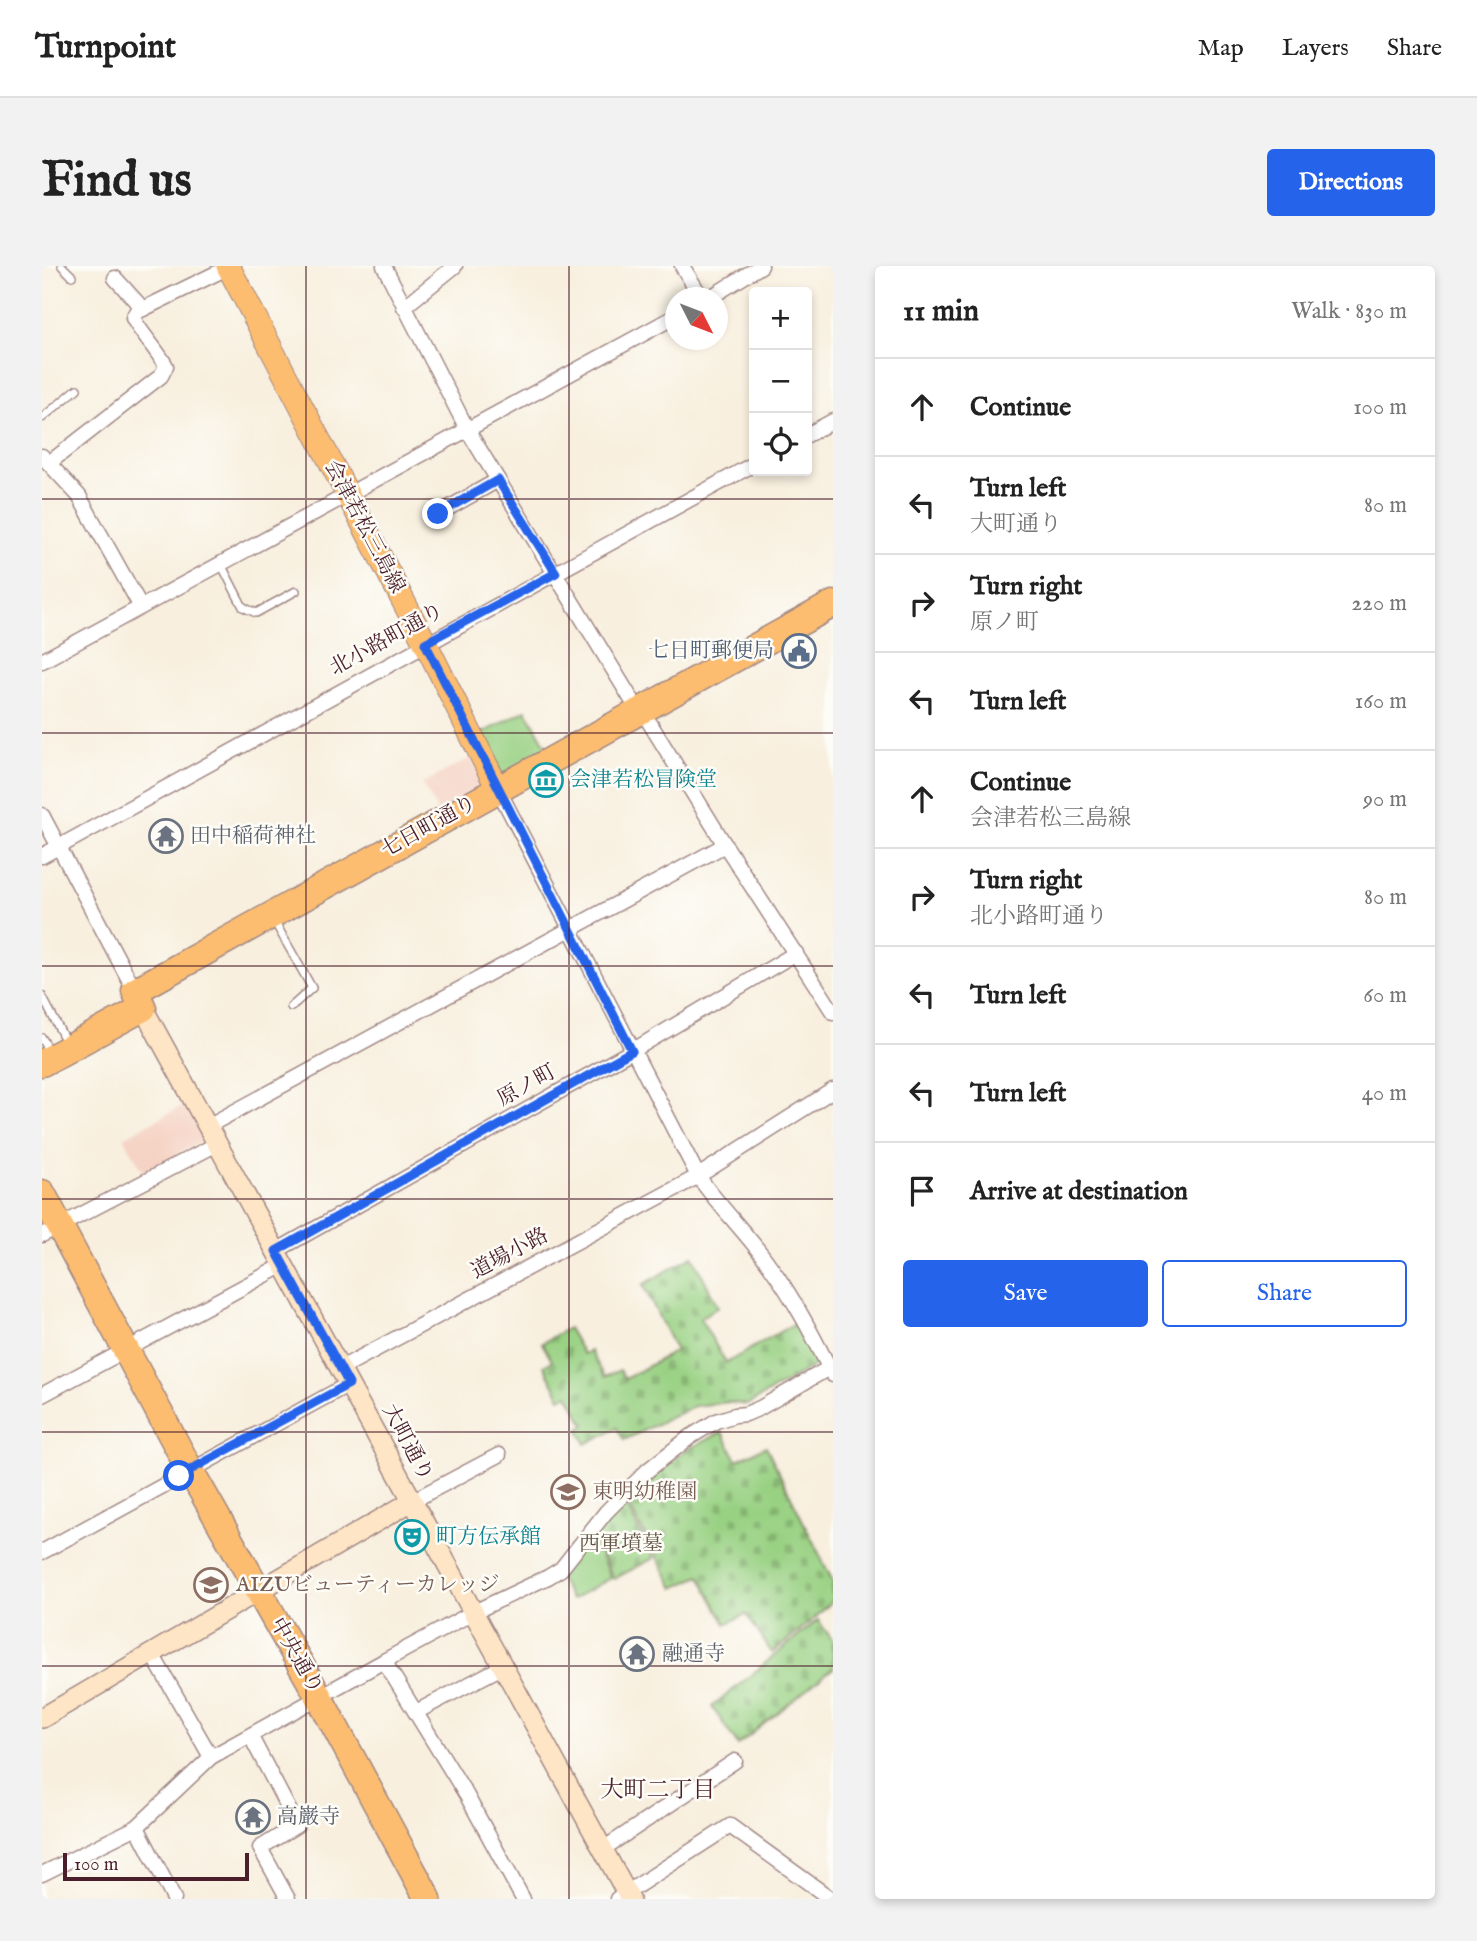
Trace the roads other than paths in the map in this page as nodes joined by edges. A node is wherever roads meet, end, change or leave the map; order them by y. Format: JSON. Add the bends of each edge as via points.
{"nodes":[{"id":1,"x":62,"y":266,"type":"edge"},
{"id":2,"x":229,"y":266,"type":"edge"},
{"id":3,"x":384,"y":266,"type":"edge"},
{"id":4,"x":455,"y":266,"type":"edge"},
{"id":5,"x":682,"y":266,"type":"edge"},
{"id":6,"x":761,"y":266,"type":"edge"},
{"id":7,"x":72,"y":276,"type":"dead end"},
{"id":8,"x":115,"y":278,"type":"dead end"},
{"id":9,"x":695,"y":287,"type":"edge"},
{"id":10,"x":727,"y":287,"type":"edge"},
{"id":11,"x":404,"y":307,"type":"junction"},
{"id":12,"x":143,"y":309,"type":"junction"},
{"id":13,"x":665,"y":322,"type":"edge"},
{"id":14,"x":77,"y":389,"type":"dead end"},
{"id":15,"x":42,"y":418,"type":"edge"},
{"id":16,"x":833,"y":421,"type":"edge"},
{"id":17,"x":467,"y":429,"type":"junction"},
{"id":18,"x":812,"y":432,"type":"edge"},
{"id":19,"x":46,"y":460,"type":"edge"},
{"id":20,"x":749,"y":467,"type":"edge"},
{"id":21,"x":498,"y":480,"type":"junction"},
{"id":22,"x":347,"y":496,"type":"junction"},
{"id":23,"x":438,"y":514,"type":"dead end"},
{"id":24,"x":221,"y":564,"type":"junction"},
{"id":25,"x":556,"y":573,"type":"junction"},
{"id":26,"x":296,"y":591,"type":"dead end"},
{"id":27,"x":833,"y":604,"type":"edge"},
{"id":28,"x":141,"y":607,"type":"junction"},
{"id":29,"x":425,"y":643,"type":"junction"},
{"id":30,"x":42,"y":661,"type":"edge"},
{"id":31,"x":639,"y":710,"type":"junction"},
{"id":32,"x":498,"y":789,"type":"junction"},
{"id":33,"x":42,"y":816,"type":"edge"},
{"id":34,"x":724,"y":845,"type":"junction"},
{"id":35,"x":58,"y":847,"type":"junction"},
{"id":36,"x":42,"y":856,"type":"edge"},
{"id":37,"x":271,"y":915,"type":"junction"},
{"id":38,"x":570,"y":931,"type":"junction"},
{"id":39,"x":796,"y":953,"type":"junction"},
{"id":40,"x":42,"y":996,"type":"edge"},
{"id":41,"x":829,"y":996,"type":"edge"},
{"id":42,"x":139,"y":1000,"type":"junction"},
{"id":43,"x":291,"y":1007,"type":"dead end"},
{"id":44,"x":833,"y":1012,"type":"edge"},
{"id":45,"x":632,"y":1051,"type":"junction"},
{"id":46,"x":51,"y":1052,"type":"edge"},
{"id":47,"x":833,"y":1090,"type":"edge"},
{"id":48,"x":208,"y":1126,"type":"junction"},
{"id":49,"x":217,"y":1144,"type":"junction"},
{"id":50,"x":698,"y":1176,"type":"junction"},
{"id":51,"x":42,"y":1194,"type":"edge"},
{"id":52,"x":50,"y":1231,"type":"edge"},
{"id":53,"x":280,"y":1258,"type":"junction"},
{"id":54,"x":127,"y":1350,"type":"junction"},
{"id":55,"x":831,"y":1371,"type":"edge"},
{"id":56,"x":345,"y":1376,"type":"junction"},
{"id":57,"x":42,"y":1395,"type":"edge"},
{"id":58,"x":499,"y":1455,"type":"dead end"},
{"id":59,"x":190,"y":1470,"type":"junction"},
{"id":60,"x":412,"y":1501,"type":"junction"},
{"id":61,"x":42,"y":1552,"type":"edge"},
{"id":62,"x":258,"y":1590,"type":"junction"},
{"id":63,"x":474,"y":1612,"type":"junction"},
{"id":64,"x":152,"y":1654,"type":"junction"},
{"id":65,"x":384,"y":1661,"type":"junction"},
{"id":66,"x":503,"y":1666,"type":"junction"},
{"id":67,"x":319,"y":1697,"type":"junction"},
{"id":68,"x":416,"y":1712,"type":"junction"},
{"id":69,"x":42,"y":1718,"type":"edge"},
{"id":70,"x":251,"y":1737,"type":"junction"},
{"id":71,"x":211,"y":1757,"type":"junction"},
{"id":72,"x":735,"y":1761,"type":"dead end"},
{"id":73,"x":137,"y":1827,"type":"junction"},
{"id":74,"x":603,"y":1849,"type":"junction"},
{"id":75,"x":42,"y":1874,"type":"edge"},
{"id":76,"x":625,"y":1897,"type":"edge"},
{"id":77,"x":174,"y":1899,"type":"edge"},
{"id":78,"x":288,"y":1899,"type":"edge"},
{"id":79,"x":428,"y":1899,"type":"edge"},
{"id":80,"x":523,"y":1899,"type":"edge"},
{"id":81,"x":831,"y":1899,"type":"edge"}],
"edges":[{"from":1,"to":7,"type":"lane"},
{"from":2,"to":12,"type":"street"},
{"from":2,"to":22,"type":"main road","name":"会津若松三島線"},
{"from":3,"to":11,"type":"street"},
{"from":4,"to":11,"type":"street"},
{"from":5,"to":9,"type":"street"},
{"from":6,"to":10,"type":"street"},
{"from":8,"to":12,"type":"street"},
{"from":11,"to":17,"type":"street"},
{"from":12,"to":19,"type":"street","via":[[133,318],[166,366],[161,376]]},
{"from":13,"to":17,"type":"street"},
{"from":14,"to":15,"type":"lane"},
{"from":16,"to":18,"type":"street"},
{"from":17,"to":21,"type":"street"},
{"from":17,"to":22,"type":"street"},
{"from":19,"to":28,"type":"street","via":[[79,496]]},
{"from":20,"to":25,"type":"street","name":"北小路町通り"},
{"from":21,"to":23,"type":"street"},
{"from":21,"to":25,"type":"street"},
{"from":22,"to":24,"type":"street"},
{"from":22,"to":29,"type":"main road","name":"会津若松三島線"},
{"from":24,"to":26,"type":"lane","via":[[243,607],[256,613]]},
{"from":24,"to":28,"type":"street"},
{"from":25,"to":29,"type":"street","name":"北小路町通り"},
{"from":25,"to":31,"type":"street"},
{"from":27,"to":31,"type":"highway","name":"七日町通り"},
{"from":28,"to":30,"type":"street"},
{"from":29,"to":32,"type":"main road","name":"会津若松三島線"},
{"from":29,"to":35,"type":"street","name":"北小路町通り"},
{"from":31,"to":32,"type":"highway","name":"七日町通り"},
{"from":31,"to":34,"type":"street"},
{"from":32,"to":37,"type":"highway","name":"七日町通り"},
{"from":32,"to":38,"type":"street"},
{"from":33,"to":35,"type":"street"},
{"from":34,"to":38,"type":"street"},
{"from":34,"to":39,"type":"street"},
{"from":35,"to":36,"type":"street","name":"北小路町通り"},
{"from":35,"to":42,"type":"street"},
{"from":37,"to":42,"type":"highway","name":"七日町通り"},
{"from":37,"to":43,"type":"lane","via":[[312,988]]},
{"from":38,"to":45,"type":"street"},
{"from":38,"to":48,"type":"street"},
{"from":39,"to":41,"type":"street"},
{"from":39,"to":45,"type":"street","name":"原ノ町"},
{"from":40,"to":46,"type":"lane"},
{"from":41,"to":44,"type":"street"},
{"from":42,"to":46,"type":"highway","name":"七日町通り"},
{"from":42,"to":48,"type":"street","name":"大町通り"},
{"from":45,"to":50,"type":"street"},
{"from":45,"to":53,"type":"street","name":"原ノ町"},
{"from":47,"to":50,"type":"street","name":"道場小路"},
{"from":48,"to":49,"type":"street","name":"大町通り"},
{"from":49,"to":52,"type":"street"},
{"from":49,"to":53,"type":"street","name":"大町通り"},
{"from":50,"to":55,"type":"street","via":[[771,1266]]},
{"from":50,"to":56,"type":"street","name":"道場小路"},
{"from":51,"to":52,"type":"highway","name":"中央通り"},
{"from":52,"to":54,"type":"highway","name":"中央通り"},
{"from":53,"to":54,"type":"street","name":"原ノ町"},
{"from":53,"to":56,"type":"street","name":"大町通り"},
{"from":54,"to":57,"type":"street","name":"原ノ町"},
{"from":54,"to":59,"type":"highway","name":"中央通り"},
{"from":55,"to":63,"type":"street","via":[[690,1437],[607,1512],[561,1569]]},
{"from":56,"to":59,"type":"street","name":"道場小路"},
{"from":56,"to":60,"type":"street","name":"大町通り"},
{"from":58,"to":60,"type":"street"},
{"from":59,"to":61,"type":"street","name":"道場小路"},
{"from":59,"to":62,"type":"highway","name":"中央通り"},
{"from":60,"to":62,"type":"street"},
{"from":60,"to":63,"type":"street","name":"大町通り"},
{"from":62,"to":64,"type":"street"},
{"from":62,"to":67,"type":"highway","name":"中央通り"},
{"from":63,"to":65,"type":"street"},
{"from":63,"to":66,"type":"street","name":"大町通り"},
{"from":64,"to":69,"type":"street"},
{"from":64,"to":71,"type":"street"},
{"from":65,"to":67,"type":"street"},
{"from":65,"to":68,"type":"street"},
{"from":66,"to":68,"type":"street"},
{"from":66,"to":74,"type":"street","name":"大町通り"},
{"from":67,"to":70,"type":"street"},
{"from":67,"to":79,"type":"highway","name":"中央通り"},
{"from":68,"to":80,"type":"street"},
{"from":70,"to":71,"type":"street"},
{"from":70,"to":78,"type":"street","via":[[297,1825],[260,1848]]},
{"from":71,"to":73,"type":"street"},
{"from":72,"to":74,"type":"street"},
{"from":73,"to":75,"type":"street"},
{"from":73,"to":77,"type":"street"},
{"from":74,"to":76,"type":"street","name":"大町通り"},
{"from":76,"to":81,"type":"street","via":[[730,1826]]}]}
